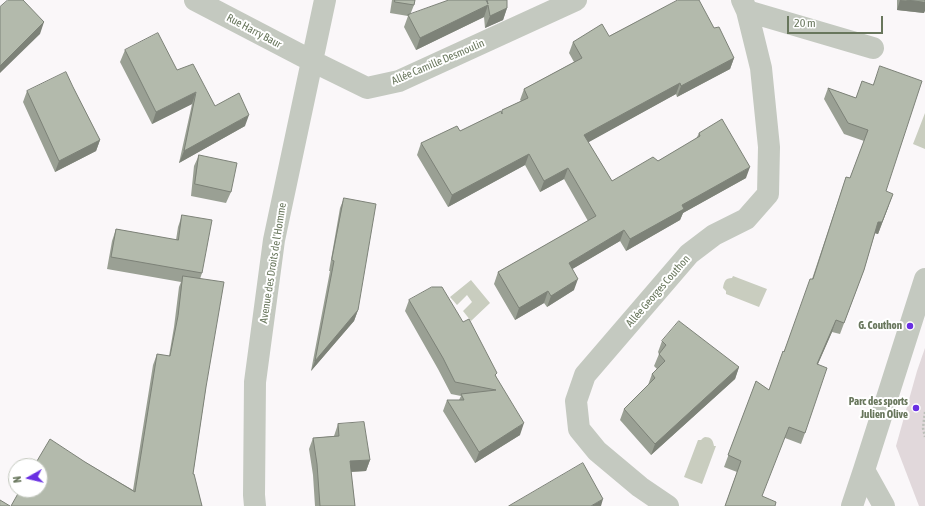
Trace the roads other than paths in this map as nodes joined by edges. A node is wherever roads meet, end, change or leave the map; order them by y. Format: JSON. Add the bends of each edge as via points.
{"nodes":[{"id":1,"x":195,"y":0,"type":"edge"},
{"id":2,"x":325,"y":0,"type":"edge"},
{"id":3,"x":567,"y":2,"type":"edge"},
{"id":4,"x":744,"y":6,"type":"edge"},
{"id":5,"x":873,"y":48,"type":"dead end"},
{"id":6,"x":312,"y":62,"type":"junction"},
{"id":7,"x":925,"y":279,"type":"edge"},
{"id":8,"x":864,"y":470,"type":"junction"},
{"id":9,"x":256,"y":506,"type":"edge"},
{"id":10,"x":668,"y":506,"type":"edge"},
{"id":11,"x":852,"y":506,"type":"edge"},
{"id":12,"x":884,"y":506,"type":"edge"}],
"edges":[{"from":1,"to":6,"type":"street","name":"Rue Harry Baur"},
{"from":2,"to":6,"type":"street","name":"Avenue des Droits de l'Homme"},
{"from":3,"to":6,"type":"street","name":"Allée Camille Desmoulin","via":[[399,82],[367,88]]},
{"from":4,"to":5,"type":"street","name":"Allée Georges Couthon"},
{"from":4,"to":10,"type":"street","name":"Allée Georges Couthon","via":[[761,68],[769,147],[768,194],[746,219],[714,235],[689,254],[585,375],[576,401],[579,429],[597,451],[640,487]]},
{"from":6,"to":9,"type":"street","name":"Avenue des Droits de l'Homme","via":[[274,240],[255,382]]},
{"from":7,"to":8,"type":"street"},
{"from":8,"to":11,"type":"street"},
{"from":8,"to":12,"type":"street"}]}
